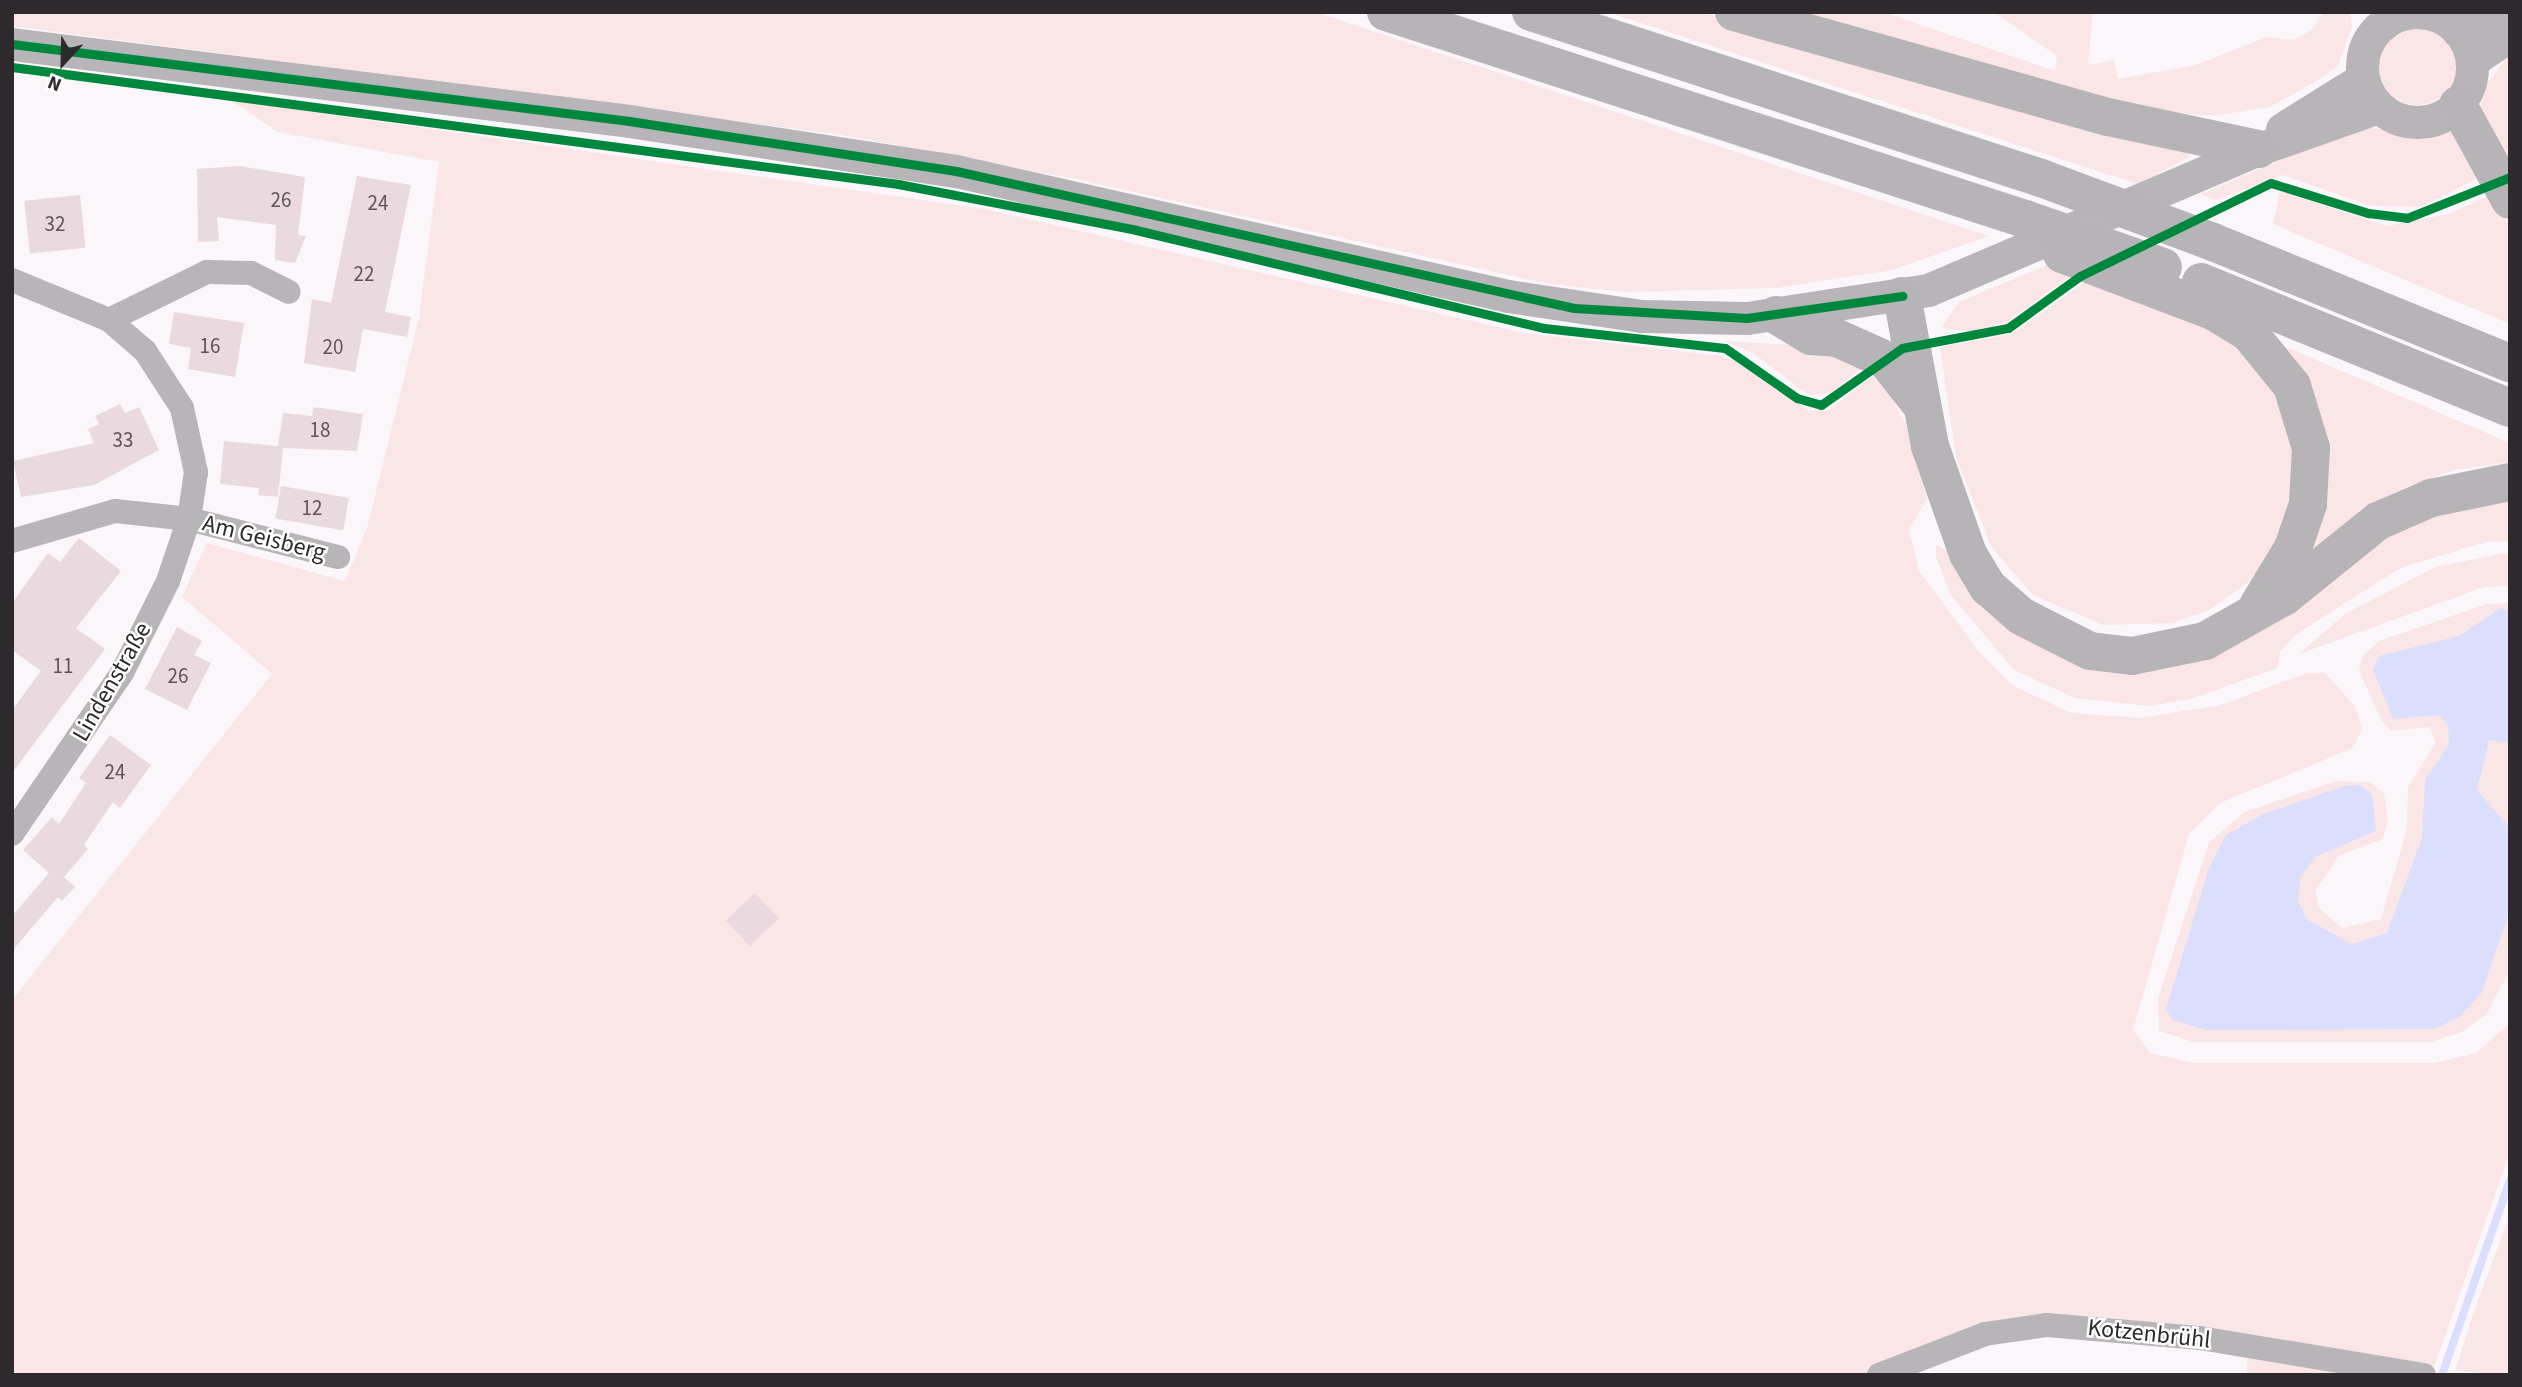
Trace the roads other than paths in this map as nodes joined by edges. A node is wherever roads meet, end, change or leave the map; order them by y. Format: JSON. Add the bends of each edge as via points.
{"nodes":[{"id":1,"x":1386,"y":12,"type":"edge"},
{"id":2,"x":1531,"y":12,"type":"edge"},
{"id":3,"x":1734,"y":12,"type":"edge"},
{"id":4,"x":2404,"y":12,"type":"edge"},
{"id":5,"x":2510,"y":13,"type":"edge"},
{"id":6,"x":2369,"y":22,"type":"edge"},
{"id":7,"x":2458,"y":31,"type":"junction"},
{"id":8,"x":2510,"y":35,"type":"edge"},
{"id":9,"x":12,"y":44,"type":"edge"},
{"id":10,"x":2472,"y":61,"type":"junction"},
{"id":11,"x":2370,"y":93,"type":"junction"},
{"id":12,"x":2458,"y":105,"type":"junction"},
{"id":13,"x":2259,"y":149,"type":"junction"},
{"id":14,"x":2510,"y":200,"type":"edge"},
{"id":15,"x":2150,"y":274,"type":"junction"},
{"id":16,"x":12,"y":280,"type":"edge"},
{"id":17,"x":289,"y":292,"type":"dead end"},
{"id":18,"x":1902,"y":296,"type":"junction"},
{"id":19,"x":1776,"y":316,"type":"junction"},
{"id":20,"x":109,"y":320,"type":"junction"},
{"id":21,"x":2510,"y":363,"type":"edge"},
{"id":22,"x":1921,"y":405,"type":"junction"},
{"id":23,"x":2510,"y":408,"type":"edge"},
{"id":24,"x":2510,"y":482,"type":"edge"},
{"id":25,"x":189,"y":519,"type":"junction"},
{"id":26,"x":12,"y":541,"type":"edge"},
{"id":27,"x":338,"y":557,"type":"dead end"},
{"id":28,"x":2259,"y":606,"type":"junction"},
{"id":29,"x":12,"y":834,"type":"edge"},
{"id":30,"x":1879,"y":1375,"type":"edge"},
{"id":31,"x":2424,"y":1375,"type":"edge"}],
"edges":[{"from":1,"to":15,"type":"highway","via":[[1988,205],[2025,219],[2062,254]]},
{"from":2,"to":21,"type":"highway","bridge":true,"via":[[2042,178]]},
{"from":3,"to":13,"type":"highway","via":[[2108,117]]},
{"from":4,"to":6,"type":"street"},
{"from":4,"to":7,"type":"street","via":[[2441,18]]},
{"from":5,"to":7,"type":"street"},
{"from":6,"to":11,"type":"street","via":[[2364,50]]},
{"from":7,"to":10,"type":"street"},
{"from":8,"to":10,"type":"street"},
{"from":9,"to":19,"type":"street","via":[[629,121],[956,171],[1574,308],[1642,316]]},
{"from":10,"to":12,"type":"street","via":[[2468,89]]},
{"from":11,"to":12,"type":"street","via":[[2404,121],[2424,122]]},
{"from":11,"to":13,"type":"street"},
{"from":12,"to":14,"type":"highway"},
{"from":13,"to":18,"type":"street","via":[[2011,259]]},
{"from":15,"to":23,"type":"highway"},
{"from":15,"to":28,"type":"highway","via":[[2249,333],[2292,386],[2304,413],[2311,448],[2308,504],[2293,548]]},
{"from":16,"to":20,"type":"street","name":"Am Geisberg"},
{"from":17,"to":20,"type":"street","via":[[251,273],[207,272]]},
{"from":18,"to":19,"type":"street"},
{"from":18,"to":22,"type":"highway"},
{"from":19,"to":22,"type":"highway","via":[[1811,337],[1837,338],[1886,360]]},
{"from":20,"to":25,"type":"street","name":"Am Geisberg","via":[[145,351],[182,408],[197,472]]},
{"from":22,"to":28,"type":"highway","via":[[1968,554],[1988,587],[2054,637],[2122,654],[2176,651],[2205,641]]},
{"from":24,"to":28,"type":"highway","via":[[2403,508],[2350,541],[2285,596]]},
{"from":25,"to":26,"type":"street","name":"Am Geisberg","via":[[114,512]]},
{"from":25,"to":27,"type":"street","name":"Am Geisberg"},
{"from":25,"to":29,"type":"street","name":"Lindenstraße","via":[[168,581],[122,673]]},
{"from":30,"to":31,"type":"street","name":"Kotzenbrühl","via":[[1985,1334],[2047,1325],[2200,1338]]}]}
